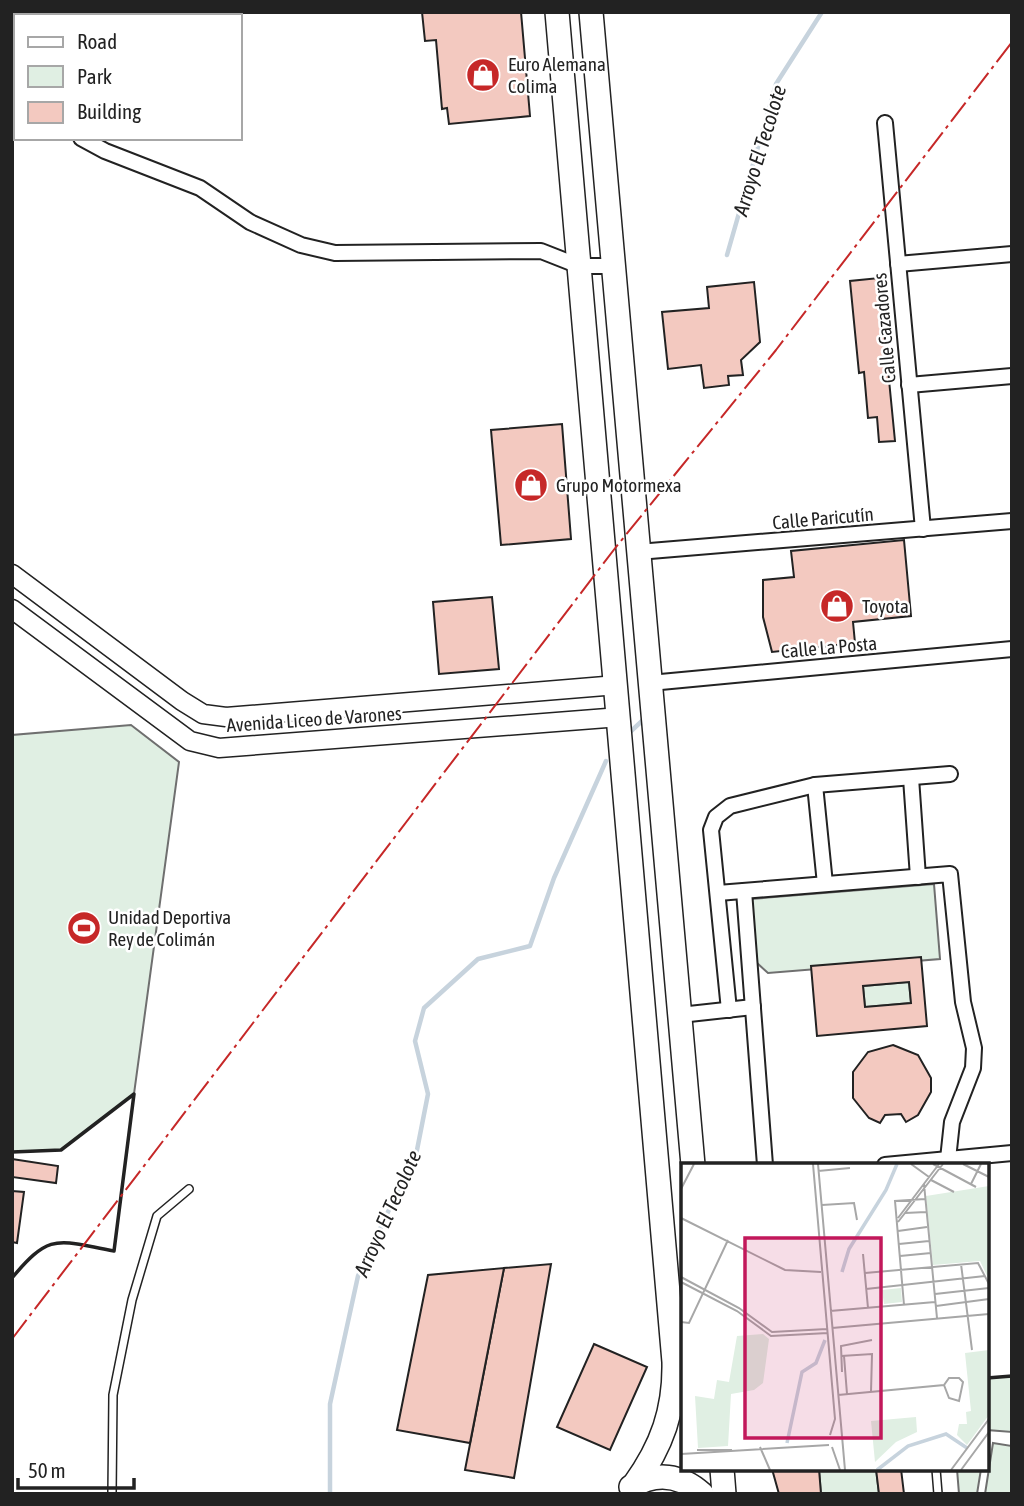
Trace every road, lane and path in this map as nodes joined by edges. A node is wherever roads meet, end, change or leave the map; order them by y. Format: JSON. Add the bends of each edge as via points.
{"nodes":[{"id":1,"x":557,"y":12,"type":"edge"},
{"id":2,"x":592,"y":12,"type":"edge"},
{"id":3,"x":885,"y":123,"type":"dead end"},
{"id":4,"x":84,"y":140,"type":"edge"},
{"id":5,"x":1012,"y":254,"type":"edge"},
{"id":6,"x":898,"y":264,"type":"junction"},
{"id":7,"x":579,"y":266,"type":"junction"},
{"id":8,"x":612,"y":266,"type":"junction"},
{"id":9,"x":1012,"y":376,"type":"edge"},
{"id":10,"x":909,"y":385,"type":"junction"},
{"id":11,"x":1012,"y":521,"type":"edge"},
{"id":12,"x":923,"y":529,"type":"junction"},
{"id":13,"x":638,"y":552,"type":"junction"},
{"id":14,"x":12,"y":574,"type":"edge"},
{"id":15,"x":12,"y":610,"type":"edge"},
{"id":16,"x":1012,"y":649,"type":"edge"},
{"id":17,"x":650,"y":683,"type":"junction"},
{"id":18,"x":617,"y":685,"type":"junction"},
{"id":19,"x":182,"y":701,"type":"junction"},
{"id":20,"x":620,"y":717,"type":"junction"},
{"id":21,"x":165,"y":723,"type":"junction"},
{"id":22,"x":950,"y":774,"type":"dead end"},
{"id":23,"x":911,"y":778,"type":"junction"},
{"id":24,"x":658,"y":781,"type":"junction"},
{"id":25,"x":626,"y":785,"type":"junction"},
{"id":26,"x":815,"y":785,"type":"junction"},
{"id":27,"x":919,"y":877,"type":"junction"},
{"id":28,"x":825,"y":884,"type":"junction"},
{"id":29,"x":744,"y":891,"type":"junction"},
{"id":30,"x":718,"y":893,"type":"junction"},
{"id":31,"x":753,"y":1007,"type":"junction"},
{"id":32,"x":729,"y":1010,"type":"junction"},
{"id":33,"x":680,"y":1015,"type":"junction"},
{"id":34,"x":1012,"y":1153,"type":"edge"},
{"id":35,"x":948,"y":1159,"type":"junction"},
{"id":36,"x":693,"y":1163,"type":"edge"},
{"id":37,"x":765,"y":1163,"type":"edge"},
{"id":38,"x":906,"y":1163,"type":"edge"},
{"id":39,"x":189,"y":1189,"type":"dead end"},
{"id":40,"x":677,"y":1330,"type":"edge"},
{"id":41,"x":711,"y":1471,"type":"edge"},
{"id":42,"x":722,"y":1471,"type":"edge"},
{"id":43,"x":936,"y":1471,"type":"edge"},
{"id":44,"x":629,"y":1489,"type":"edge"},
{"id":45,"x":111,"y":1494,"type":"edge"},
{"id":46,"x":702,"y":1494,"type":"edge"},
{"id":47,"x":711,"y":1494,"type":"edge"},
{"id":48,"x":724,"y":1494,"type":"edge"},
{"id":49,"x":938,"y":1494,"type":"edge"}],
"edges":[{"from":1,"to":7,"type":"main road"},
{"from":2,"to":8,"type":"main road"},
{"from":3,"to":6,"type":"street","name":"Calle Cazadores"},
{"from":4,"to":7,"type":"street","via":[[200,188],[250,222],[301,245],[335,253],[541,251]]},
{"from":5,"to":6,"type":"street"},
{"from":6,"to":10,"type":"street","name":"Calle Cazadores"},
{"from":7,"to":8,"type":"street"},
{"from":7,"to":18,"type":"main road"},
{"from":8,"to":13,"type":"main road"},
{"from":9,"to":10,"type":"street"},
{"from":10,"to":12,"type":"street","name":"Calle Cazadores"},
{"from":11,"to":12,"type":"street","name":"Calle Paricutín"},
{"from":12,"to":13,"type":"street","name":"Calle Paricutín"},
{"from":13,"to":17,"type":"main road"},
{"from":14,"to":19,"type":"street","name":"Avenida Liceo de Varones"},
{"from":15,"to":21,"type":"street","name":"Avenida Liceo de Varones"},
{"from":16,"to":17,"type":"street","name":"Calle La Posta"},
{"from":17,"to":24,"type":"main road"},
{"from":18,"to":19,"type":"street","name":"Avenida Liceo de Varones","via":[[226,716],[203,714]]},
{"from":18,"to":20,"type":"main road"},
{"from":19,"to":21,"type":"street"},
{"from":20,"to":21,"type":"street","name":"Avenida Liceo de Varones","via":[[219,748],[190,741]]},
{"from":20,"to":25,"type":"main road"},
{"from":22,"to":23,"type":"street"},
{"from":23,"to":26,"type":"street"},
{"from":23,"to":27,"type":"street"},
{"from":24,"to":25,"type":"main road"},
{"from":24,"to":33,"type":"main road"},
{"from":25,"to":40,"type":"main road"},
{"from":26,"to":28,"type":"street"},
{"from":26,"to":30,"type":"street","via":[[730,806],[716,817],[711,830]]},
{"from":27,"to":28,"type":"street"},
{"from":27,"to":35,"type":"street","via":[[950,874],[963,1002],[974,1048],[973,1068],[952,1122]]},
{"from":28,"to":29,"type":"street"},
{"from":29,"to":30,"type":"street"},
{"from":29,"to":31,"type":"street"},
{"from":30,"to":32,"type":"street"},
{"from":31,"to":32,"type":"street"},
{"from":31,"to":37,"type":"street"},
{"from":32,"to":33,"type":"street"},
{"from":33,"to":36,"type":"main road"},
{"from":34,"to":35,"type":"street"},
{"from":35,"to":38,"type":"street"},
{"from":39,"to":45,"type":"lane","via":[[157,1216],[132,1300],[113,1395]]},
{"from":40,"to":44,"type":"main road","via":[[671,1413],[651,1460]]},
{"from":41,"to":47,"type":"main road"},
{"from":42,"to":48,"type":"main road"},
{"from":43,"to":49,"type":"lane"},
{"from":44,"to":46,"type":"main road","via":[[663,1476],[678,1478]]}]}
